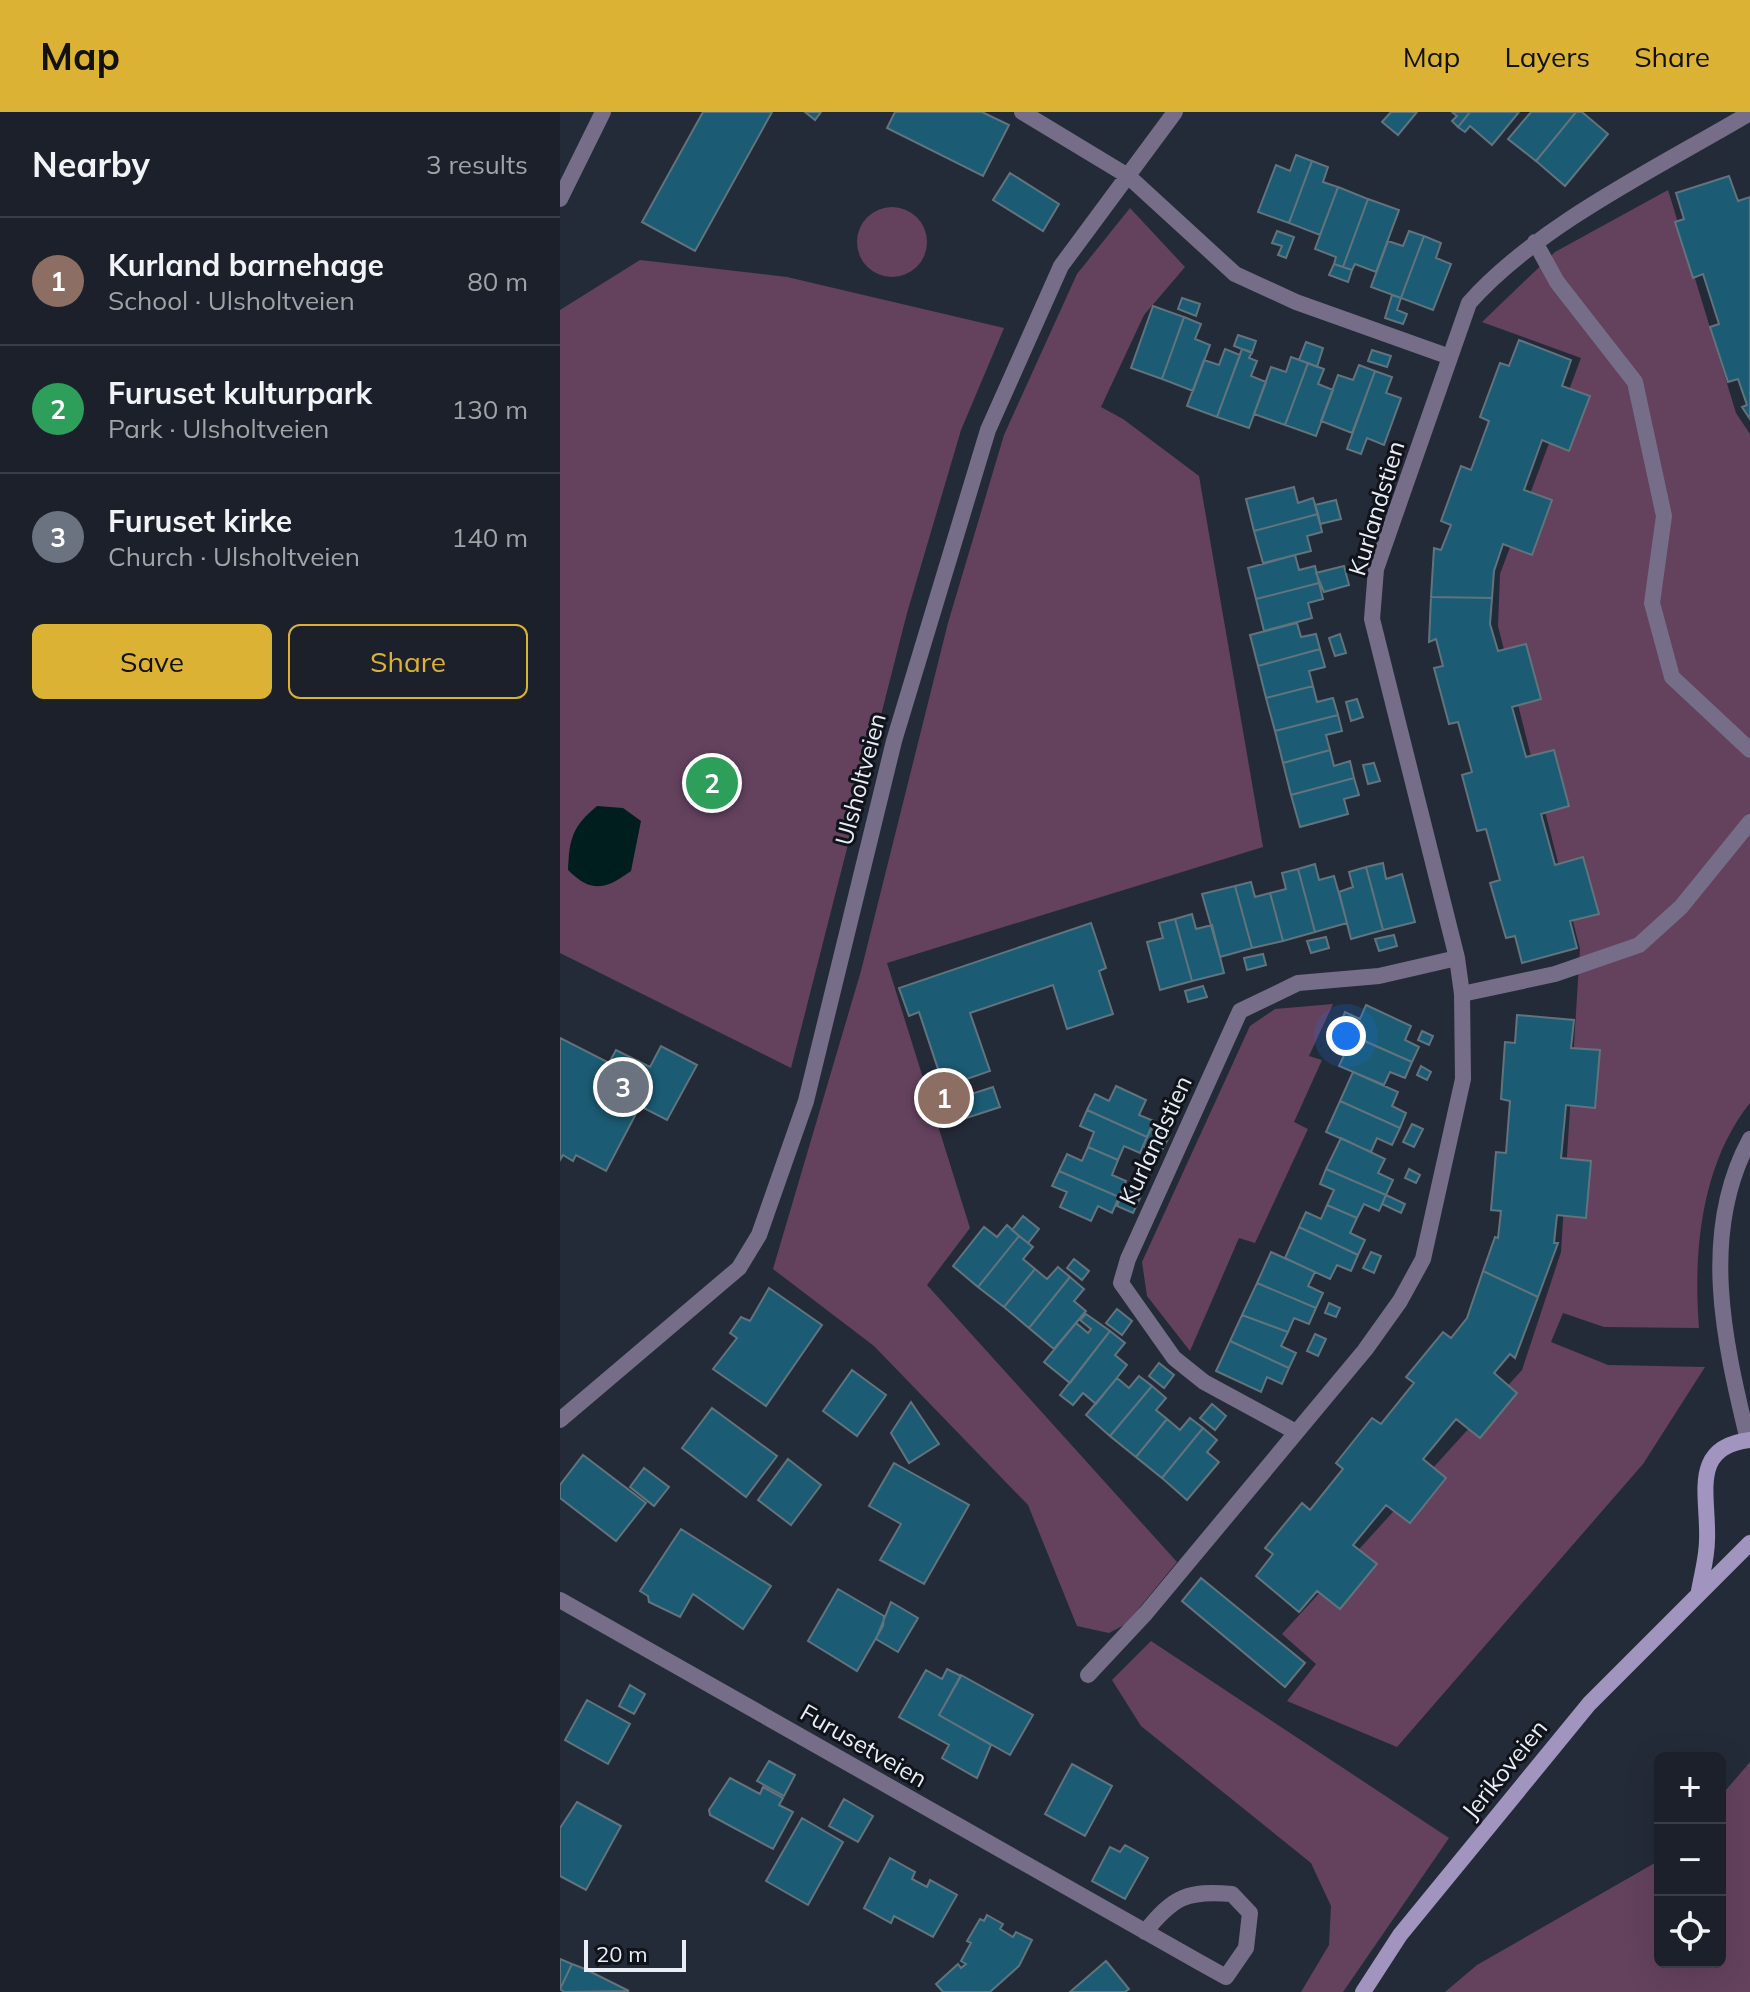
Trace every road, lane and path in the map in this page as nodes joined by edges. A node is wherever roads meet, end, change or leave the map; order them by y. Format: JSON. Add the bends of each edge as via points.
{"nodes":[{"id":1,"x":603,"y":112,"type":"edge"},
{"id":2,"x":1022,"y":112,"type":"edge"},
{"id":3,"x":1175,"y":112,"type":"edge"},
{"id":4,"x":1750,"y":113,"type":"edge"},
{"id":5,"x":1128,"y":176,"type":"junction"},
{"id":6,"x":560,"y":199,"type":"edge"},
{"id":7,"x":1535,"y":242,"type":"junction"},
{"id":8,"x":1450,"y":357,"type":"junction"},
{"id":9,"x":1750,"y":750,"type":"edge"},
{"id":10,"x":1750,"y":822,"type":"edge"},
{"id":11,"x":1457,"y":958,"type":"junction"},
{"id":12,"x":1462,"y":994,"type":"junction"},
{"id":13,"x":1750,"y":1139,"type":"edge"},
{"id":14,"x":560,"y":1420,"type":"edge"},
{"id":15,"x":1296,"y":1432,"type":"junction"},
{"id":16,"x":1749,"y":1440,"type":"edge"},
{"id":17,"x":1750,"y":1543,"type":"edge"},
{"id":18,"x":1699,"y":1591,"type":"junction"},
{"id":19,"x":560,"y":1600,"type":"edge"},
{"id":20,"x":1088,"y":1675,"type":"dead end"},
{"id":21,"x":1145,"y":1932,"type":"junction"},
{"id":22,"x":1363,"y":1992,"type":"edge"}],
"edges":[{"from":1,"to":6,"type":"street"},
{"from":2,"to":5,"type":"street"},
{"from":3,"to":5,"type":"street","name":"Ulsholtveien"},
{"from":4,"to":7,"type":"street","name":"Kurlandstien"},
{"from":5,"to":8,"type":"street","via":[[1235,274],[1296,302]]},
{"from":5,"to":14,"type":"street","name":"Ulsholtveien","via":[[1061,266],[988,430],[894,741],[806,1101],[759,1235],[739,1268]]},
{"from":7,"to":8,"type":"street","name":"Kurlandstien","via":[[1497,271],[1469,303]]},
{"from":7,"to":9,"type":"street","via":[[1557,282],[1635,382],[1664,516],[1652,603],[1672,677]]},
{"from":8,"to":11,"type":"street","name":"Kurlandstien","via":[[1376,569],[1372,619]]},
{"from":10,"to":12,"type":"street","via":[[1681,907],[1639,945],[1555,974]]},
{"from":11,"to":12,"type":"street","name":"Kurlandstien"},
{"from":11,"to":15,"type":"street","name":"Kurlandstien","via":[[1379,976],[1298,983],[1240,1011],[1128,1259],[1121,1283],[1174,1358],[1204,1382]]},
{"from":12,"to":15,"type":"street","name":"Kurlandstien","via":[[1463,1079],[1423,1259],[1365,1350]]},
{"from":13,"to":16,"type":"street","via":[[1736,1164],[1723,1227],[1719,1285],[1724,1342]]},
{"from":15,"to":20,"type":"street","name":"Kurlandstien"},
{"from":16,"to":18,"type":"street","via":[[1727,1445],[1710,1460],[1704,1482],[1707,1545]]},
{"from":17,"to":18,"type":"street","name":"Jerikoveien"},
{"from":18,"to":22,"type":"street","name":"Jerikoveien","via":[[1589,1704],[1400,1935]]},
{"from":19,"to":21,"type":"street","name":"Furusetveien"},
{"from":21,"to":21,"type":"street","name":"Furusetveien","via":[[1226,1977],[1246,1948],[1250,1913],[1232,1894],[1200,1891],[1167,1904]]}]}
